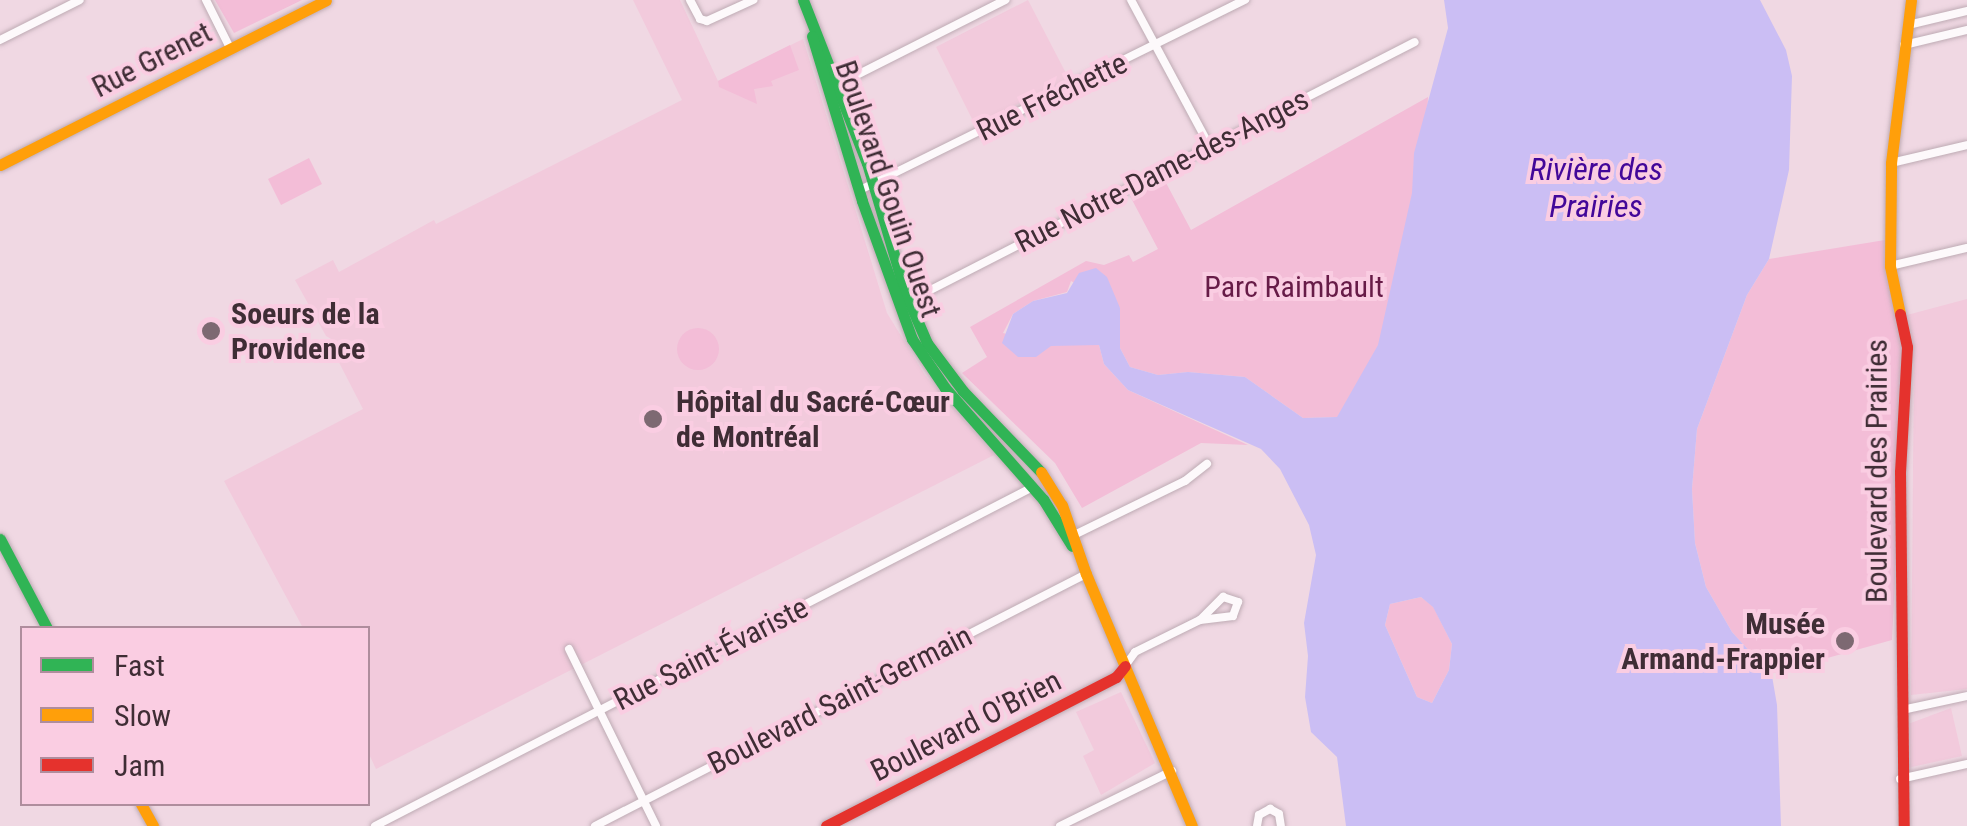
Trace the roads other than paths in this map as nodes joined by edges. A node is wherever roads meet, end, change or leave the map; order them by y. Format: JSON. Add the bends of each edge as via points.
{"nodes":[{"id":1,"x":80,"y":0,"type":"edge"},
{"id":2,"x":206,"y":0,"type":"edge"},
{"id":3,"x":326,"y":0,"type":"edge"},
{"id":4,"x":690,"y":0,"type":"edge"},
{"id":5,"x":753,"y":0,"type":"edge"},
{"id":6,"x":803,"y":0,"type":"edge"},
{"id":7,"x":1005,"y":0,"type":"edge"},
{"id":8,"x":1131,"y":0,"type":"edge"},
{"id":9,"x":1245,"y":0,"type":"edge"},
{"id":10,"x":1911,"y":0,"type":"edge"},
{"id":11,"x":1967,"y":11,"type":"edge"},
{"id":12,"x":1907,"y":25,"type":"junction"},
{"id":13,"x":1967,"y":30,"type":"edge"},
{"id":14,"x":0,"y":40,"type":"edge"},
{"id":15,"x":1415,"y":42,"type":"dead end"},
{"id":16,"x":1156,"y":45,"type":"junction"},
{"id":17,"x":1904,"y":45,"type":"junction"},
{"id":18,"x":230,"y":48,"type":"junction"},
{"id":19,"x":832,"y":88,"type":"junction"},
{"id":20,"x":1967,"y":146,"type":"edge"},
{"id":21,"x":1210,"y":147,"type":"junction"},
{"id":22,"x":1892,"y":163,"type":"junction"},
{"id":23,"x":0,"y":165,"type":"edge"},
{"id":24,"x":874,"y":186,"type":"junction"},
{"id":25,"x":858,"y":191,"type":"junction"},
{"id":26,"x":1967,"y":248,"type":"edge"},
{"id":27,"x":1890,"y":266,"type":"junction"},
{"id":28,"x":909,"y":300,"type":"junction"},
{"id":29,"x":1206,"y":464,"type":"dead end"},
{"id":30,"x":1046,"y":478,"type":"junction"},
{"id":31,"x":1034,"y":487,"type":"junction"},
{"id":32,"x":1070,"y":537,"type":"junction"},
{"id":33,"x":0,"y":538,"type":"edge"},
{"id":34,"x":1083,"y":568,"type":"junction"},
{"id":35,"x":1200,"y":620,"type":"junction"},
{"id":36,"x":46,"y":626,"type":"edge"},
{"id":37,"x":569,"y":649,"type":"dead end"},
{"id":38,"x":1125,"y":666,"type":"junction"},
{"id":39,"x":1967,"y":696,"type":"edge"},
{"id":40,"x":1902,"y":710,"type":"junction"},
{"id":41,"x":599,"y":712,"type":"junction"},
{"id":42,"x":1967,"y":764,"type":"edge"},
{"id":43,"x":1172,"y":771,"type":"junction"},
{"id":44,"x":1900,"y":779,"type":"junction"},
{"id":45,"x":644,"y":801,"type":"junction"},
{"id":46,"x":375,"y":826,"type":"edge"},
{"id":47,"x":594,"y":826,"type":"edge"},
{"id":48,"x":656,"y":826,"type":"edge"},
{"id":49,"x":826,"y":826,"type":"edge"},
{"id":50,"x":1060,"y":826,"type":"edge"},
{"id":51,"x":1192,"y":826,"type":"edge"},
{"id":52,"x":1258,"y":826,"type":"edge"},
{"id":53,"x":1281,"y":826,"type":"edge"},
{"id":54,"x":1904,"y":826,"type":"edge"}],
"edges":[{"from":1,"to":14,"type":"street"},
{"from":2,"to":18,"type":"street"},
{"from":3,"to":18,"type":"street","name":"Rue Grenet"},
{"from":4,"to":5,"type":"street","via":[[707,21]]},
{"from":6,"to":19,"type":"street","name":"Boulevard Gouin Ouest"},
{"from":7,"to":19,"type":"street"},
{"from":8,"to":16,"type":"street"},
{"from":9,"to":16,"type":"street","name":"Rue Fréchette"},
{"from":10,"to":12,"type":"street","name":"Boulevard des Prairies"},
{"from":11,"to":12,"type":"street"},
{"from":12,"to":17,"type":"street","name":"Boulevard des Prairies"},
{"from":13,"to":17,"type":"street"},
{"from":15,"to":21,"type":"street","name":"Rue Notre-Dame-des-Anges"},
{"from":16,"to":21,"type":"street"},
{"from":16,"to":24,"type":"street","name":"Rue Fréchette"},
{"from":17,"to":22,"type":"street","name":"Boulevard des Prairies"},
{"from":18,"to":23,"type":"street","name":"Rue Grenet"},
{"from":19,"to":24,"type":"street","name":"Boulevard Gouin Ouest"},
{"from":19,"to":25,"type":"street","name":"Boulevard Gouin Ouest"},
{"from":20,"to":22,"type":"street"},
{"from":21,"to":28,"type":"street","name":"Rue Notre-Dame-des-Anges"},
{"from":22,"to":27,"type":"street","name":"Boulevard des Prairies"},
{"from":24,"to":25,"type":"street","name":"Rue Fréchette"},
{"from":24,"to":28,"type":"street","name":"Boulevard Gouin Ouest"},
{"from":25,"to":31,"type":"street","name":"Boulevard Gouin Ouest","via":[[903,320],[924,360]]},
{"from":26,"to":27,"type":"street"},
{"from":27,"to":40,"type":"street","name":"Boulevard des Prairies","via":[[1907,347],[1900,464]]},
{"from":28,"to":30,"type":"street","name":"Boulevard Gouin Ouest","via":[[938,360]]},
{"from":29,"to":32,"type":"street","via":[[1185,481]]},
{"from":30,"to":31,"type":"street","name":"Rue Saint-Évariste"},
{"from":30,"to":32,"type":"street","name":"Boulevard Gouin Ouest","via":[[1067,514]]},
{"from":31,"to":32,"type":"street","name":"Boulevard Gouin Ouest"},
{"from":31,"to":41,"type":"street","name":"Rue Saint-Évariste"},
{"from":32,"to":34,"type":"street","name":"Boulevard Gouin Ouest"},
{"from":33,"to":36,"type":"street"},
{"from":34,"to":38,"type":"street","name":"Boulevard Gouin Ouest"},
{"from":34,"to":45,"type":"street","name":"Boulevard Saint-Germain"},
{"from":35,"to":35,"type":"street","via":[[1234,616],[1238,604],[1226,596]]},
{"from":35,"to":38,"type":"street","via":[[1135,652]]},
{"from":37,"to":41,"type":"street"},
{"from":38,"to":43,"type":"street","name":"Boulevard Gouin Ouest"},
{"from":38,"to":49,"type":"street","name":"Boulevard O'Brien","via":[[1116,677]]},
{"from":39,"to":40,"type":"street"},
{"from":40,"to":44,"type":"street","name":"Boulevard des Prairies"},
{"from":41,"to":45,"type":"street"},
{"from":41,"to":46,"type":"street","name":"Rue Saint-Évariste"},
{"from":42,"to":44,"type":"street"},
{"from":43,"to":50,"type":"street"},
{"from":43,"to":51,"type":"street","name":"Boulevard Gouin Ouest"},
{"from":44,"to":54,"type":"street","name":"Boulevard des Prairies"},
{"from":45,"to":47,"type":"street","name":"Boulevard Saint-Germain"},
{"from":45,"to":48,"type":"street"},
{"from":52,"to":53,"type":"street","via":[[1259,815],[1270,810],[1279,814]]}]}
